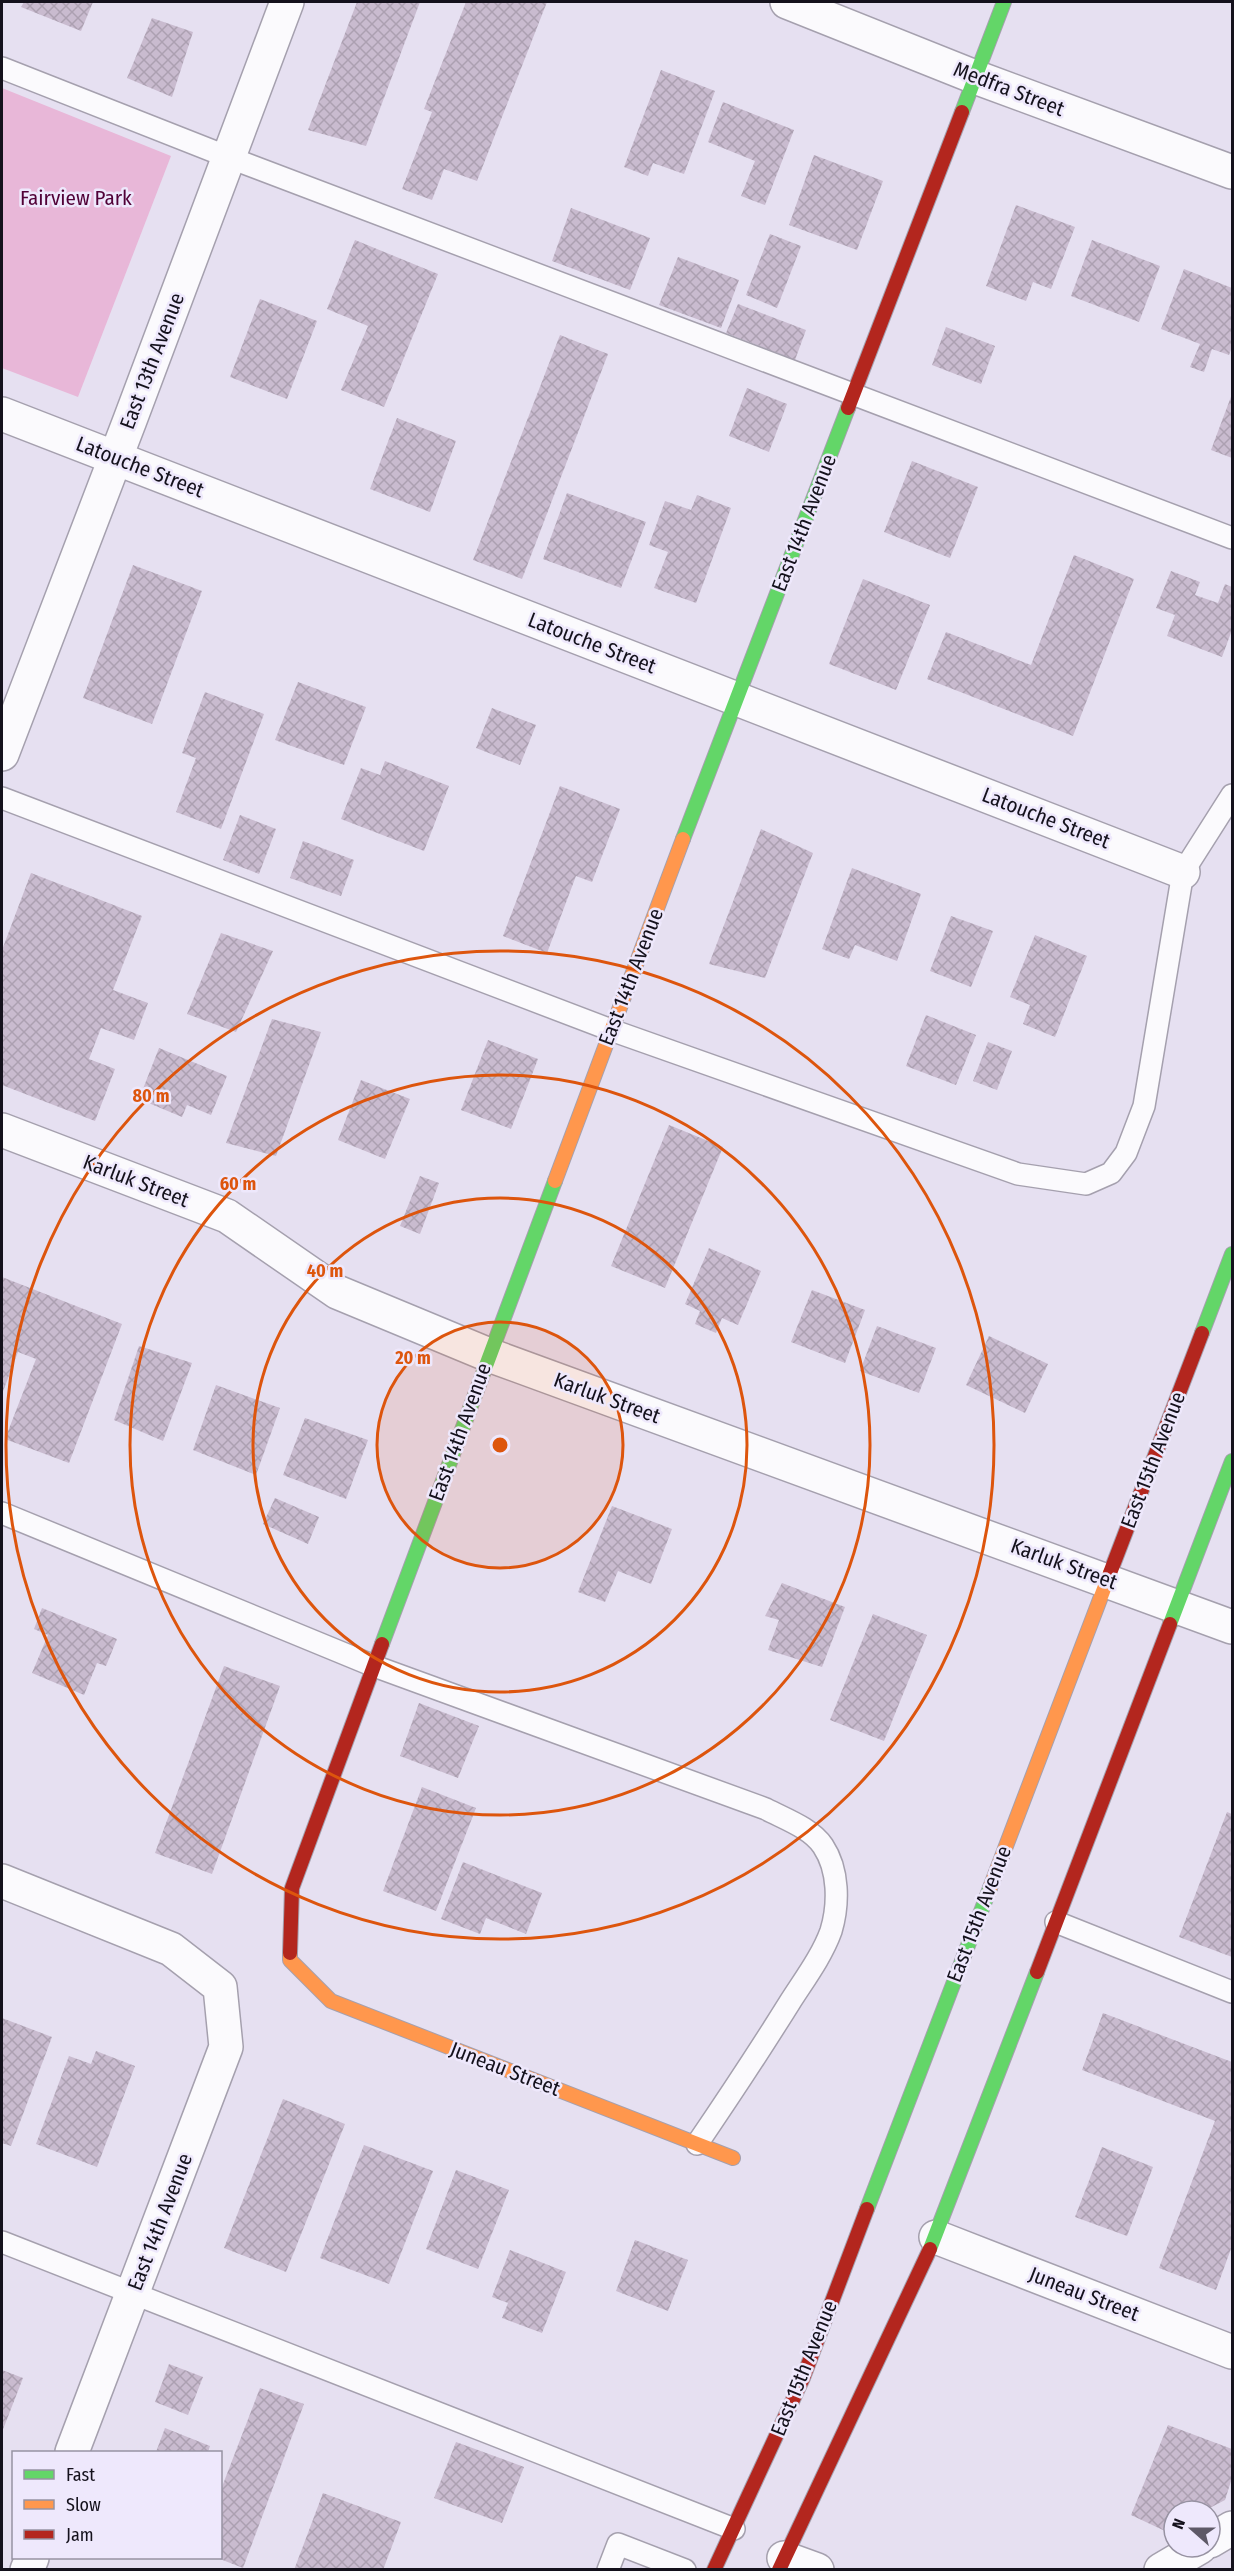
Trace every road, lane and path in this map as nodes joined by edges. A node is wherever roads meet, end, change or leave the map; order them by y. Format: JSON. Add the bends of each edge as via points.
{"nodes":[{"id":1,"x":287,"y":2,"type":"edge"},
{"id":2,"x":787,"y":2,"type":"edge"},
{"id":3,"x":1004,"y":2,"type":"edge"},
{"id":4,"x":2,"y":68,"type":"edge"},
{"id":5,"x":975,"y":77,"type":"junction"},
{"id":6,"x":228,"y":158,"type":"junction"},
{"id":7,"x":1233,"y":172,"type":"edge"},
{"id":8,"x":853,"y":395,"type":"junction"},
{"id":9,"x":2,"y":414,"type":"edge"},
{"id":10,"x":116,"y":457,"type":"junction"},
{"id":11,"x":1233,"y":538,"type":"edge"},
{"id":12,"x":736,"y":699,"type":"junction"},
{"id":13,"x":2,"y":754,"type":"edge"},
{"id":14,"x":1233,"y":795,"type":"edge"},
{"id":15,"x":2,"y":798,"type":"edge"},
{"id":16,"x":1183,"y":872,"type":"junction"},
{"id":17,"x":611,"y":1030,"type":"junction"},
{"id":18,"x":2,"y":1130,"type":"edge"},
{"id":19,"x":1233,"y":1254,"type":"edge"},
{"id":20,"x":489,"y":1354,"type":"junction"},
{"id":21,"x":1233,"y":1461,"type":"edge"},
{"id":22,"x":2,"y":1513,"type":"edge"},
{"id":23,"x":1107,"y":1580,"type":"junction"},
{"id":24,"x":1176,"y":1605,"type":"junction"},
{"id":25,"x":1233,"y":1627,"type":"edge"},
{"id":26,"x":374,"y":1666,"type":"junction"},
{"id":27,"x":2,"y":1881,"type":"edge"},
{"id":28,"x":1056,"y":1922,"type":"junction"},
{"id":29,"x":290,"y":1960,"type":"joint"},
{"id":30,"x":1233,"y":1992,"type":"edge"},
{"id":31,"x":697,"y":2144,"type":"junction"},
{"id":32,"x":733,"y":2158,"type":"dead end"},
{"id":33,"x":936,"y":2237,"type":"junction"},
{"id":34,"x":2,"y":2242,"type":"edge"},
{"id":35,"x":132,"y":2295,"type":"junction"},
{"id":36,"x":1233,"y":2352,"type":"edge"},
{"id":37,"x":72,"y":2451,"type":"edge"},
{"id":38,"x":734,"y":2529,"type":"junction"},
{"id":39,"x":1180,"y":2559,"type":"edge"},
{"id":40,"x":782,"y":2564,"type":"edge"},
{"id":41,"x":678,"y":2568,"type":"edge"},
{"id":42,"x":608,"y":2570,"type":"edge"},
{"id":43,"x":714,"y":2570,"type":"edge"},
{"id":44,"x":817,"y":2570,"type":"edge"},
{"id":45,"x":1161,"y":2570,"type":"edge"}],
"edges":[{"from":1,"to":6,"type":"street","name":"East 13th Avenue"},
{"from":2,"to":5,"type":"street","name":"Medfra Street"},
{"from":3,"to":5,"type":"main road","name":"East 14th Avenue"},
{"from":4,"to":6,"type":"lane"},
{"from":5,"to":7,"type":"street","name":"Medfra Street"},
{"from":5,"to":8,"type":"main road","name":"East 14th Avenue"},
{"from":6,"to":8,"type":"lane"},
{"from":6,"to":10,"type":"street","name":"East 13th Avenue"},
{"from":8,"to":11,"type":"lane"},
{"from":8,"to":12,"type":"main road","name":"East 14th Avenue"},
{"from":9,"to":10,"type":"street","name":"Latouche Street"},
{"from":10,"to":12,"type":"street","name":"Latouche Street"},
{"from":10,"to":13,"type":"street","name":"East 13th Avenue"},
{"from":12,"to":16,"type":"street","name":"Latouche Street"},
{"from":12,"to":17,"type":"main road","name":"East 14th Avenue"},
{"from":14,"to":16,"type":"lane"},
{"from":15,"to":17,"type":"lane"},
{"from":16,"to":17,"type":"lane","via":[[1144,1106],[1126,1153],[1111,1173],[1086,1184],[1018,1174]]},
{"from":17,"to":20,"type":"main road","name":"East 14th Avenue"},
{"from":18,"to":20,"type":"street","name":"Karluk Street","via":[[227,1216],[337,1292]]},
{"from":19,"to":23,"type":"main road","name":"East 15th Avenue"},
{"from":20,"to":23,"type":"street","name":"Karluk Street"},
{"from":20,"to":26,"type":"main road","name":"East 14th Avenue"},
{"from":21,"to":24,"type":"main road"},
{"from":22,"to":26,"type":"lane"},
{"from":23,"to":24,"type":"street","name":"Karluk Street"},
{"from":23,"to":38,"type":"main road","name":"East 15th Avenue","via":[[803,2378]]},
{"from":24,"to":25,"type":"street","name":"Karluk Street"},
{"from":24,"to":28,"type":"main road"},
{"from":26,"to":29,"type":"main road","name":"East 14th Avenue","via":[[292,1888]]},
{"from":26,"to":31,"type":"lane","via":[[766,1809],[801,1827],[823,1846],[835,1873],[831,1930],[765,2043]]},
{"from":27,"to":35,"type":"street","name":"East 14th Avenue","via":[[171,1949],[220,1987],[226,2048]]},
{"from":28,"to":30,"type":"lane"},
{"from":28,"to":33,"type":"main road"},
{"from":29,"to":31,"type":"main road","name":"Juneau Street","via":[[331,2001]]},
{"from":31,"to":32,"type":"main road","name":"Juneau Street"},
{"from":33,"to":36,"type":"street","name":"Juneau Street"},
{"from":33,"to":40,"type":"main road"},
{"from":34,"to":35,"type":"lane"},
{"from":35,"to":37,"type":"street","name":"East 14th Avenue"},
{"from":35,"to":38,"type":"lane"},
{"from":38,"to":43,"type":"main road","name":"East 15th Avenue"},
{"from":39,"to":45,"type":"street"},
{"from":40,"to":44,"type":"street"},
{"from":41,"to":42,"type":"lane","via":[[618,2544]]}]}
